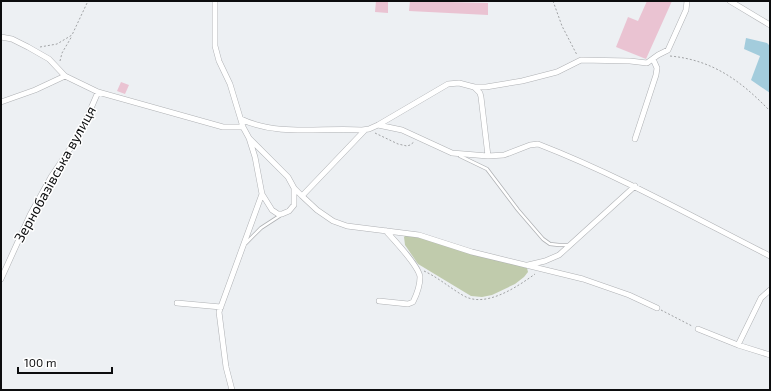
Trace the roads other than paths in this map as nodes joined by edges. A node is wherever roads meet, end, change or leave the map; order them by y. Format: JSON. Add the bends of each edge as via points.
{"nodes":[{"id":1,"x":215,"y":1,"type":"edge"},
{"id":2,"x":688,"y":1,"type":"edge"},
{"id":3,"x":730,"y":1,"type":"edge"},
{"id":4,"x":770,"y":25,"type":"edge"},
{"id":5,"x":1,"y":37,"type":"edge"},
{"id":6,"x":654,"y":59,"type":"junction"},
{"id":7,"x":65,"y":76,"type":"junction"},
{"id":8,"x":474,"y":87,"type":"junction"},
{"id":9,"x":98,"y":92,"type":"junction"},
{"id":10,"x":1,"y":102,"type":"edge"},
{"id":11,"x":241,"y":119,"type":"junction"},
{"id":12,"x":378,"y":126,"type":"junction"},
{"id":13,"x":243,"y":127,"type":"junction"},
{"id":14,"x":365,"y":130,"type":"junction"},
{"id":15,"x":249,"y":138,"type":"junction"},
{"id":16,"x":635,"y":139,"type":"dead end"},
{"id":17,"x":452,"y":153,"type":"junction"},
{"id":18,"x":488,"y":156,"type":"junction"},
{"id":19,"x":635,"y":186,"type":"junction"},
{"id":20,"x":294,"y":188,"type":"junction"},
{"id":21,"x":262,"y":194,"type":"junction"},
{"id":22,"x":302,"y":196,"type":"junction"},
{"id":23,"x":282,"y":214,"type":"junction"},
{"id":24,"x":386,"y":231,"type":"junction"},
{"id":25,"x":244,"y":244,"type":"junction"},
{"id":26,"x":573,"y":244,"type":"junction"},
{"id":27,"x":770,"y":256,"type":"edge"},
{"id":28,"x":525,"y":265,"type":"junction"},
{"id":29,"x":1,"y":278,"type":"edge"},
{"id":30,"x":770,"y":290,"type":"edge"},
{"id":31,"x":379,"y":301,"type":"dead end"},
{"id":32,"x":177,"y":303,"type":"dead end"},
{"id":33,"x":221,"y":306,"type":"junction"},
{"id":34,"x":657,"y":308,"type":"road end"},
{"id":35,"x":698,"y":329,"type":"road end"},
{"id":36,"x":738,"y":345,"type":"junction"},
{"id":37,"x":770,"y":355,"type":"edge"},
{"id":38,"x":232,"y":390,"type":"edge"}],
"edges":[{"from":1,"to":11,"type":"street","via":[[215,46]]},
{"from":2,"to":6,"type":"street","via":[[668,50]]},
{"from":3,"to":4,"type":"street"},
{"from":5,"to":7,"type":"street","via":[[28,46],[49,59]]},
{"from":6,"to":8,"type":"street","via":[[647,63],[581,60],[564,70],[538,78]]},
{"from":6,"to":16,"type":"street","via":[[656,75]]},
{"from":7,"to":9,"type":"street"},
{"from":7,"to":10,"type":"street"},
{"from":8,"to":12,"type":"street","via":[[459,83],[448,84]]},
{"from":8,"to":18,"type":"street","via":[[481,97]]},
{"from":9,"to":13,"type":"street","via":[[222,127]]},
{"from":9,"to":29,"type":"street","name":"Зернобазівська вулиця","via":[[80,134],[51,177],[30,215]]},
{"from":11,"to":13,"type":"street"},
{"from":11,"to":14,"type":"street","via":[[262,127]]},
{"from":12,"to":14,"type":"street"},
{"from":12,"to":17,"type":"street","via":[[402,130]]},
{"from":13,"to":15,"type":"street"},
{"from":14,"to":22,"type":"street"},
{"from":15,"to":20,"type":"street","via":[[288,177]]},
{"from":15,"to":21,"type":"street"},
{"from":17,"to":18,"type":"street"},
{"from":17,"to":26,"type":"lane","via":[[487,169],[543,239],[550,244]]},
{"from":18,"to":19,"type":"street","via":[[504,155],[538,144]]},
{"from":19,"to":26,"type":"street"},
{"from":19,"to":27,"type":"street"},
{"from":20,"to":22,"type":"street"},
{"from":20,"to":23,"type":"street","via":[[294,205]]},
{"from":21,"to":23,"type":"street","via":[[272,210]]},
{"from":21,"to":25,"type":"street"},
{"from":22,"to":24,"type":"street","via":[[317,210],[340,224]]},
{"from":23,"to":25,"type":"lane","via":[[261,228]]},
{"from":24,"to":28,"type":"street","via":[[419,236]]},
{"from":24,"to":31,"type":"street","via":[[403,249],[420,277],[413,302],[408,304]]},
{"from":25,"to":33,"type":"street"},
{"from":26,"to":28,"type":"street","via":[[546,261]]},
{"from":28,"to":34,"type":"street","via":[[583,279]]},
{"from":30,"to":36,"type":"street","via":[[760,298]]},
{"from":32,"to":33,"type":"street"},
{"from":33,"to":38,"type":"street","via":[[219,312],[226,367]]},
{"from":35,"to":36,"type":"street"},
{"from":36,"to":37,"type":"street"}]}
